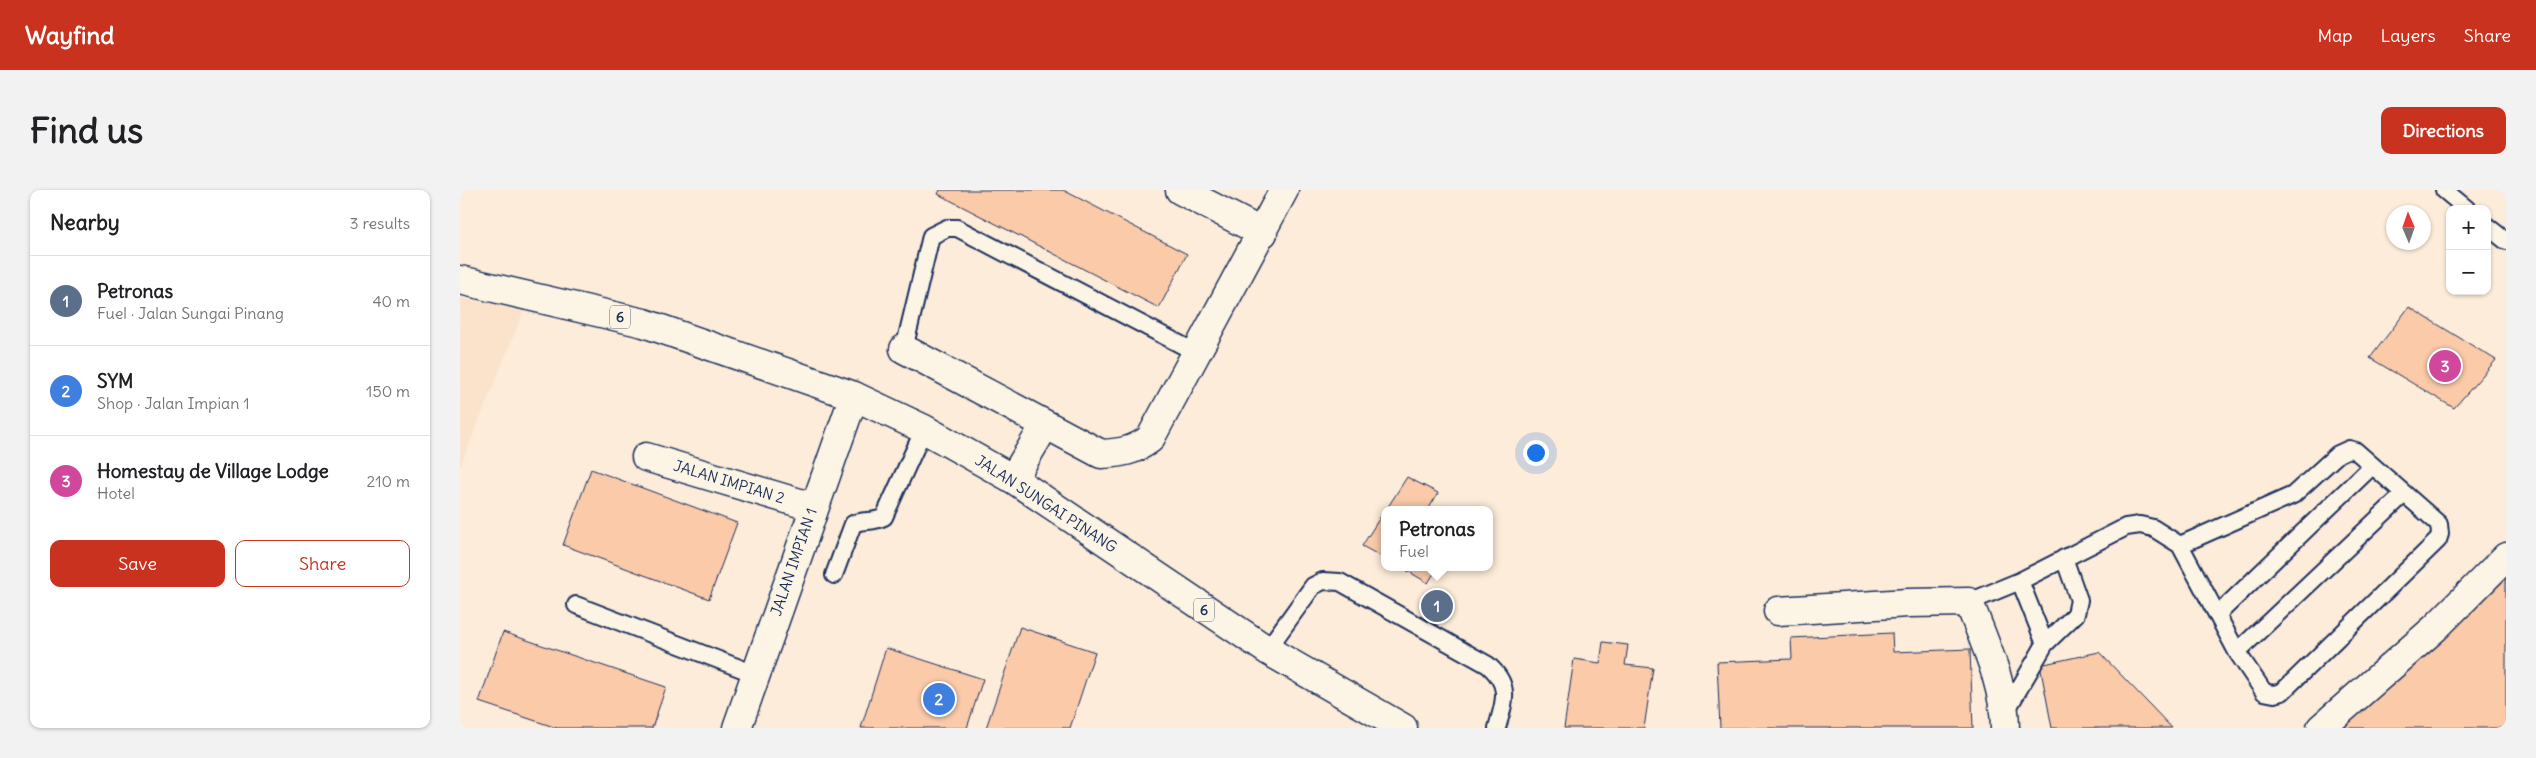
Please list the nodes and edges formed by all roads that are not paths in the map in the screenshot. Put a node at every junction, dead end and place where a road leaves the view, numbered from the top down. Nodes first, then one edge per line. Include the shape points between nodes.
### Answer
1 (1180, 190) edge
2 (1284, 190) edge
3 (2444, 190) edge
4 (2462, 205) edge
5 (2491, 229) edge
6 (1263, 233) junction
7 (2506, 241) edge
8 (460, 280) edge
9 (904, 349) joint
10 (1197, 353) junction
11 (854, 396) junction
12 (1045, 425) junction
13 (924, 429) junction
14 (646, 457) dead end
15 (2371, 467) junction
16 (1013, 479) junction
17 (2404, 494) junction
18 (813, 507) junction
19 (2180, 545) junction
20 (2506, 557) edge
21 (2064, 558) junction
22 (834, 575) dead end
23 (2020, 581) junction
24 (1969, 602) junction
25 (576, 605) dead end
26 (1778, 611) dead end
27 (2217, 615) junction
28 (2046, 644) junction
29 (1267, 650) junction
30 (2237, 652) junction
31 (755, 674) junction
32 (2005, 720) edge
33 (737, 728) edge
34 (1403, 728) edge
35 (1497, 728) edge
36 (2321, 728) edge

1 - 6 street
2 - 6 street
3 - 4 lane
5 - 7 lane
6 - 10 street
8 - 11 street, JALAN SUNGAI PINANG / 6 via 644,323
9 - 10 lane via 931,236 947,228 957,228
9 - 12 street
10 - 12 street via 1150,438 1138,448 1125,453 1101,454
11 - 13 street, JALAN SUNGAI PINANG / 6
11 - 18 street, JALAN IMPIAN 1
12 - 16 street
13 - 16 street, JALAN SUNGAI PINANG / 6
13 - 22 lane via 884,517 878,521 853,524
14 - 18 street, JALAN IMPIAN 2
15 - 17 lane
15 - 19 lane via 2356,451 2344,450 2293,495
15 - 27 lane
16 - 29 street, JALAN SUNGAI PINANG / 6
17 - 30 lane
17 - 30 lane via 2439,524 2438,540 2282,692 2264,692
18 - 31 street, JALAN IMPIAN 1
19 - 21 lane via 2153,528 2140,525 2126,527
19 - 27 lane
20 - 36 street via 2435,628
21 - 23 lane
21 - 28 lane via 2079,600 2078,608
23 - 24 lane
23 - 28 lane
24 - 26 street
24 - 32 street via 1997,681
25 - 31 lane
27 - 30 lane
28 - 32 lane
29 - 34 street, JALAN SUNGAI PINANG / 6
29 - 35 lane via 1313,586 1323,581 1340,582 1497,673 1506,696
31 - 33 street, JALAN IMPIAN 1

